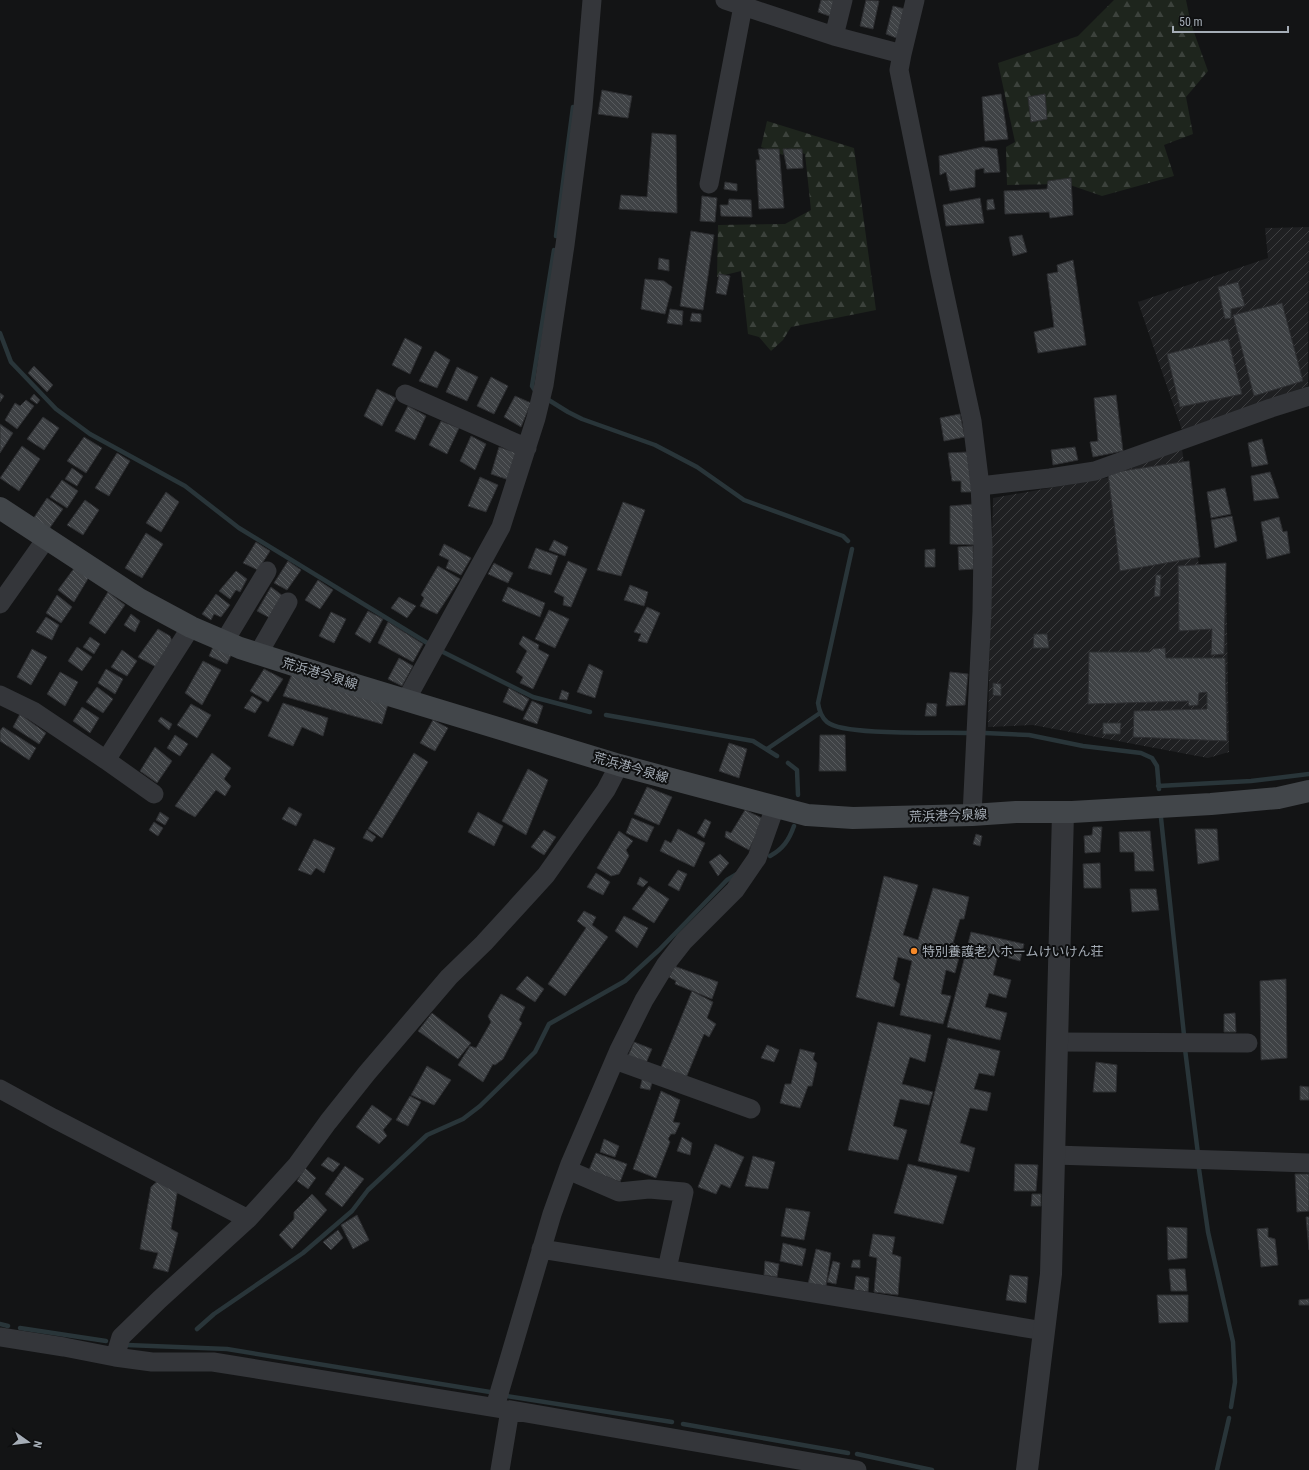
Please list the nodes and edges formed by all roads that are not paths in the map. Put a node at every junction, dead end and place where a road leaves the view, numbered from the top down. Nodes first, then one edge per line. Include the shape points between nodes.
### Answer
1 (592, 0) edge
2 (843, 0) edge
3 (915, 0) edge
4 (733, 2) edge
5 (834, 36) junction
6 (902, 54) junction
7 (709, 184) dead end
8 (405, 394) dead end
9 (1309, 396) edge
10 (527, 448) junction
11 (980, 486) junction
12 (0, 508) edge
13 (46, 539) junction
14 (267, 571) dead end
15 (288, 602) dead end
16 (0, 604) edge
17 (191, 627) junction
18 (224, 642) junction
19 (258, 654) junction
20 (0, 695) edge
21 (406, 700) junction
22 (106, 760) junction
23 (619, 765) junction
24 (1309, 791) edge
25 (154, 794) dead end
26 (775, 807) junction
27 (1063, 813) junction
28 (972, 815) junction
29 (1058, 1042) junction
30 (1248, 1044) dead end
31 (615, 1060) junction
32 (0, 1089) edge
33 (751, 1109) dead end
34 (1054, 1155) junction
35 (1309, 1163) edge
36 (568, 1170) junction
37 (248, 1219) junction
38 (541, 1249) junction
39 (666, 1269) junction
40 (1044, 1331) junction
41 (0, 1337) edge
42 (115, 1357) junction
43 (503, 1409) junction
44 (836, 1468) edge
45 (500, 1470) edge
46 (856, 1470) edge
47 (1027, 1470) edge

1 - 10 street via 583,107 550,348 542,392
2 - 5 street
3 - 6 street
4 - 5 street
4 - 7 street
5 - 6 street
6 - 11 street via 899,70 972,421
8 - 10 street
9 - 11 street via 1095,471
10 - 21 street via 501,527
11 - 28 street via 983,538 982,612
12 - 13 main road, 荒浜港今泉線
13 - 16 street
13 - 17 main road, 荒浜港今泉線 via 140,599
14 - 18 street
15 - 19 street
17 - 18 main road, 荒浜港今泉線
17 - 22 street
18 - 19 main road, 荒浜港今泉線
19 - 21 main road, 荒浜港今泉線
20 - 22 street via 33,711
21 - 23 main road, 荒浜港今泉線
22 - 25 street
23 - 26 main road, 荒浜港今泉線
23 - 37 street via 606,790 546,875 449,977 367,1073 296,1166
24 - 27 main road, 荒浜港今泉線 via 1278,798 1211,804
26 - 28 main road, 荒浜港今泉線 via 832,818
26 - 31 street via 757,858 735,890 684,941 666,964 644,1000
27 - 28 main road, 荒浜港今泉線 via 1016,812
27 - 29 street
29 - 30 street
29 - 34 street
31 - 33 street
31 - 36 street
32 - 37 street
34 - 35 street
34 - 40 street via 1050,1274
36 - 38 street
36 - 39 street via 619,1192 649,1189 684,1192
37 - 42 street via 121,1337
38 - 39 street
38 - 43 street
39 - 40 street
40 - 47 street
41 - 42 street
42 - 43 street via 152,1362 213,1362
43 - 44 street
43 - 45 street
44 - 46 street

